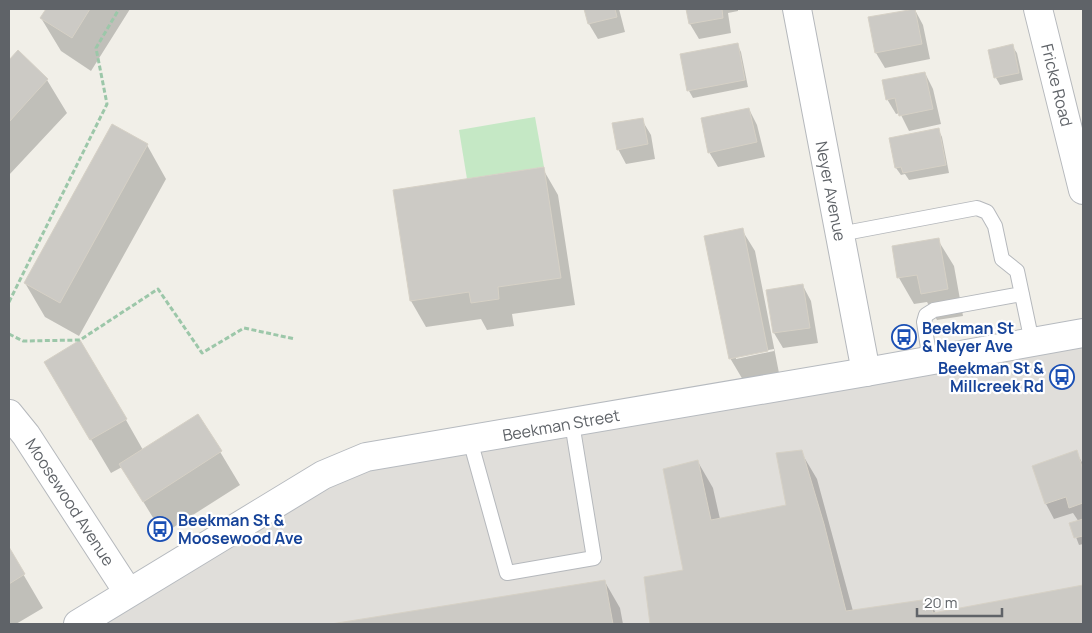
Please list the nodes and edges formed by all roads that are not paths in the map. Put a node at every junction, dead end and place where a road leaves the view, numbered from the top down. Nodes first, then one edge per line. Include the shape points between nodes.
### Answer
1 (797, 9) edge
2 (1038, 9) edge
3 (1080, 161) edge
4 (1083, 190) edge
5 (840, 234) junction
6 (1022, 294) junction
7 (1083, 333) edge
8 (1032, 342) junction
9 (930, 361) junction
10 (866, 372) junction
11 (9, 414) edge
12 (572, 423) junction
13 (470, 440) junction
14 (128, 592) junction
15 (78, 624) edge

1 - 5 main road, Neyer Avenue
2 - 3 main road, Fricke Road
3 - 4 main road, Fricke Road
5 - 6 lane via 977,208 987,212 996,226 1002,259 1017,271
5 - 10 main road, Neyer Avenue
6 - 8 lane
6 - 9 lane via 934,310 926,315 924,322
7 - 8 main road, Beekman Street
8 - 9 main road, Beekman Street
9 - 10 main road, Beekman Street
10 - 12 main road, Beekman Street
11 - 14 main road, Moosewood Avenue
12 - 13 main road, Beekman Street
12 - 13 lane via 594,558 507,572
13 - 14 main road, Beekman Street via 366,457 323,475
14 - 15 main road, Beekman Street

